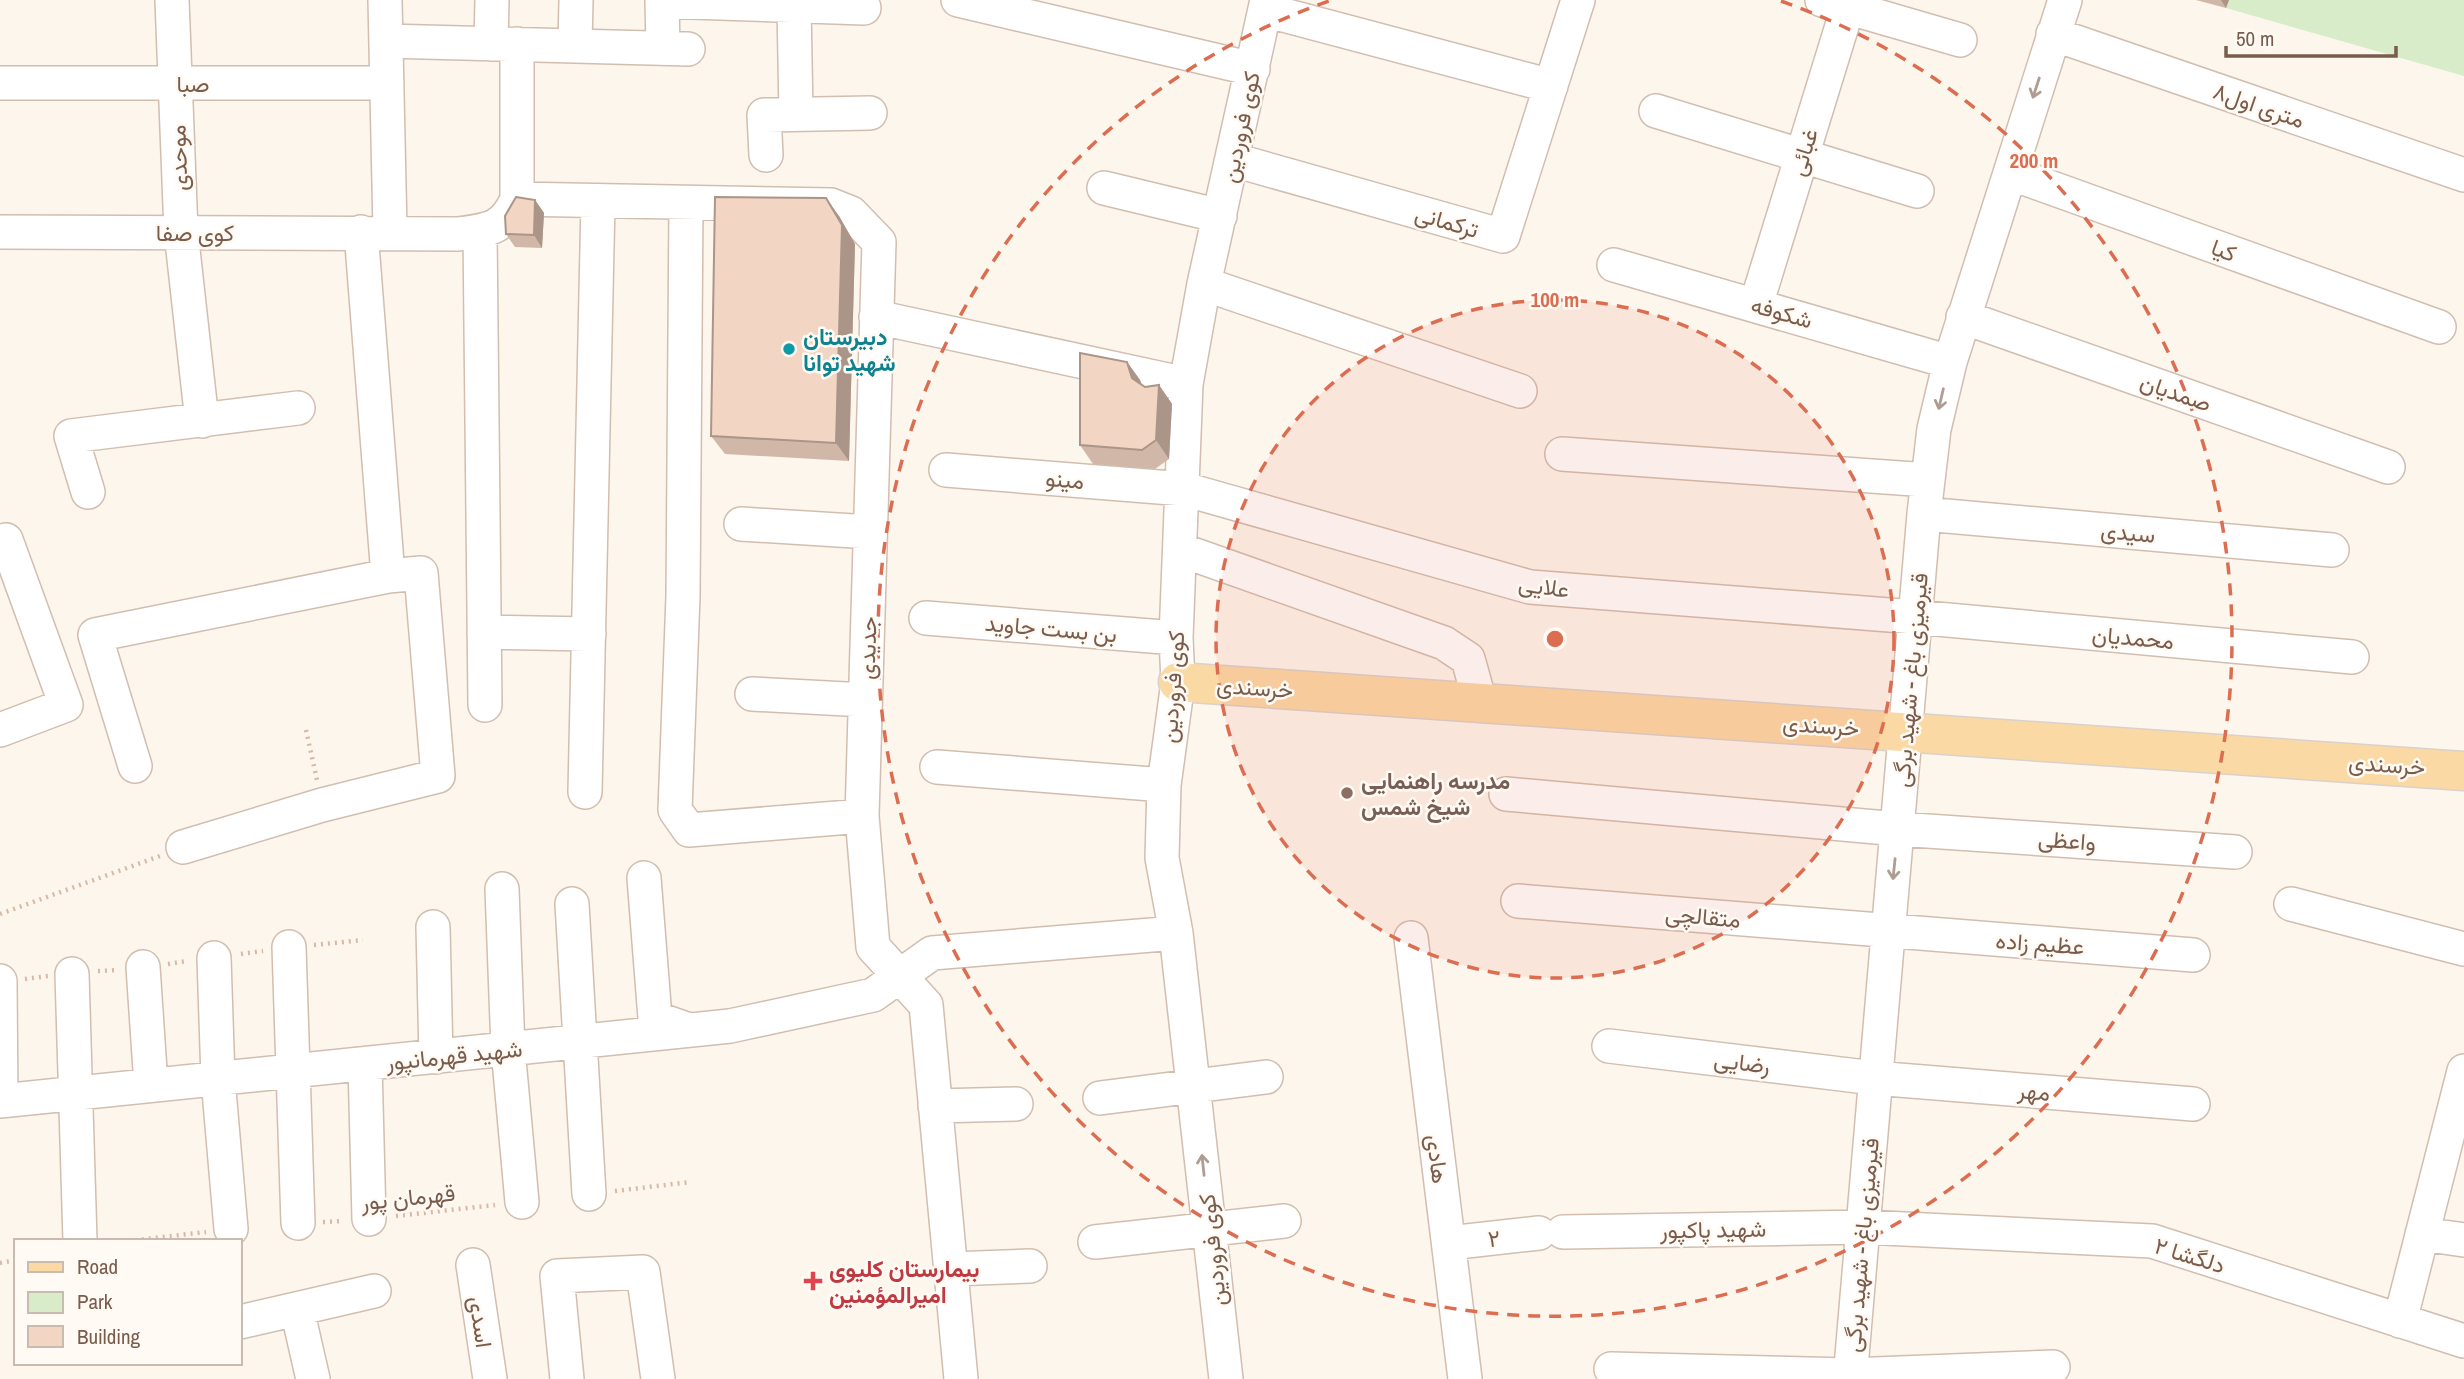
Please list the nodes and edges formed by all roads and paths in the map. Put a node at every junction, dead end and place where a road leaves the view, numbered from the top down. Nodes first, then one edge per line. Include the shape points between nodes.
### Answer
1 (172, 0) edge
2 (385, 0) edge
3 (492, 0) edge
4 (576, 0) edge
5 (958, 0) edge
6 (1578, 0) edge
7 (2065, 0) edge
8 (1840, 3) edge
9 (1266, 5) edge
10 (794, 6) junction
11 (864, 8) dead end
12 (2053, 34) junction
13 (1960, 40) dead end
14 (386, 41) junction
15 (504, 44) junction
16 (575, 46) junction
17 (1253, 69) junction
18 (0, 83) edge
19 (175, 83) junction
20 (387, 83) junction
21 (1551, 86) junction
22 (1656, 111) dead end
23 (870, 113) dead end
24 (796, 114) junction
25 (766, 155) dead end
26 (1802, 155) junction
27 (1234, 160) junction
28 (2010, 173) junction
29 (2464, 175) edge
30 (1104, 188) dead end
31 (1917, 191) dead end
32 (531, 200) junction
33 (598, 202) junction
34 (686, 204) junction
35 (1220, 216) junction
36 (375, 231) junction
37 (0, 232) edge
38 (181, 232) junction
39 (469, 232) junction
40 (1614, 265) dead end
41 (1203, 284) junction
42 (1756, 304) junction
43 (876, 317) junction
44 (1963, 317) junction
45 (2439, 327) dead end
46 (1950, 362) junction
47 (1186, 384) junction
48 (1520, 391) dead end
49 (298, 408) dead end
50 (202, 421) junction
51 (1562, 454) dead end
52 (2388, 467) dead end
53 (946, 470) dead end
54 (1928, 480) junction
55 (1184, 489) junction
56 (88, 492) dead end
57 (1924, 514) junction
58 (741, 524) dead end
59 (870, 532) junction
60 (0, 542) edge
61 (1181, 550) junction
62 (2332, 550) dead end
63 (388, 576) junction
64 (1915, 617) junction
65 (926, 618) dead end
66 (484, 632) junction
67 (589, 634) junction
68 (1176, 638) junction
69 (2352, 657) dead end
70 (1178, 681) junction
71 (752, 694) dead end
72 (865, 700) junction
73 (1480, 702) junction
74 (485, 705) dead end
75 (0, 730) edge
76 (306, 730) dead end
77 (1905, 730) junction
78 (135, 766) dead end
79 (937, 767) dead end
80 (2464, 771) edge
81 (1164, 785) junction
82 (585, 792) dead end
83 (1506, 794) dead end
84 (322, 805) junction
85 (862, 816) junction
86 (1898, 829) junction
87 (183, 847) joint
88 (2235, 852) dead end
89 (644, 878) dead end
90 (502, 888) dead end
91 (1518, 901) dead end
92 (572, 904) dead end
93 (2291, 904) dead end
94 (0, 914) edge
95 (433, 927) dead end
96 (1888, 932) junction
97 (1176, 933) junction
98 (1411, 938) dead end
99 (363, 940) dead end
100 (289, 947) junction
101 (2464, 949) edge
102 (2193, 955) dead end
103 (214, 958) junction
104 (143, 967) junction
105 (72, 974) junction
106 (900, 975) junction
107 (0, 981) edge
108 (690, 1031) junction
109 (580, 1042) junction
110 (1609, 1046) dead end
111 (508, 1049) junction
112 (436, 1057) junction
113 (365, 1063) junction
114 (292, 1071) junction
115 (2464, 1071) edge
116 (1266, 1077) dead end
117 (1874, 1078) junction
118 (218, 1079) junction
119 (151, 1085) junction
120 (1194, 1086) junction
121 (77, 1093) junction
122 (1100, 1098) dead end
123 (0, 1101) edge
124 (1016, 1104) dead end
125 (2193, 1104) dead end
126 (935, 1106) junction
127 (690, 1182) dead end
128 (589, 1194) joint
129 (522, 1202) joint
130 (369, 1219) junction
131 (1284, 1220) dead end
132 (298, 1223) joint
133 (1863, 1227) junction
134 (231, 1229) joint
135 (1210, 1229) junction
136 (1551, 1232) joint
137 (2422, 1234) junction
138 (80, 1239) edge
139 (145, 1239) edge
140 (2464, 1240) edge
141 (1095, 1241) dead end
142 (1449, 1243) junction
143 (473, 1265) dead end
144 (1030, 1266) dead end
145 (951, 1269) junction
146 (374, 1291) dead end
147 (297, 1309) junction
148 (2400, 1321) junction
149 (242, 1322) edge
150 (2464, 1341) edge
151 (2053, 1367) dead end
152 (1611, 1369) dead end
153 (1850, 1377) edge
154 (313, 1379) edge
155 (490, 1379) edge
156 (567, 1379) edge
157 (658, 1379) edge
158 (961, 1379) edge
159 (1226, 1379) edge
160 (1465, 1379) edge

1 - 19 street, موحدی
2 - 14 street
3 - 15 street
4 - 16 street
5 - 17 street
6 - 21 street, ترکمانی
7 - 12 street, قیرمیزی باغ - شهید برگی
8 - 13 street
8 - 26 street, غبائی
9 - 17 street, کوی فروردین
9 - 21 street
10 - 11 street
10 - 16 street via 662,1 675,49
10 - 24 street
12 -> 28 street, قیرمیزی باغ - شهید برگی
12 - 29 street, ۸متری اول
14 - 15 street
14 - 20 street
15 - 16 street
15 - 32 street
17 - 27 street, کوی فروردین
18 - 19 street, صبا
19 - 20 street, صبا
19 - 38 street, موحدی
20 - 36 street
21 - 27 street, ترکمانی via 1503,236
22 - 26 street
23 - 24 street
24 - 25 street via 764,115
26 - 31 street
26 - 42 street, غبائی
27 - 35 street, کوی فروردین
28 - 44 street, قیرمیزی باغ - شهید برگی
28 - 45 street, کیا
30 - 35 street
32 - 33 street, جدیدی
32 - 39 street via 508,219
33 - 34 street, جدیدی
33 - 67 street
34 - 43 street, جدیدی via 831,205 851,213 879,242
34 - 85 street via 683,596 675,810 690,830
35 - 41 street, کوی فروردین
36 - 38 street, کوی صفا
36 - 39 street, کوی صفا
36 - 63 street
37 - 38 street, کوی صفا
38 - 50 street, موحدی
39 - 66 street
40 - 42 street, شکوفه
41 - 47 street, کوی فروردین
41 - 48 street
42 - 46 street, شکوفه
43 - 47 street
43 - 59 street, جدیدی
44 - 46 street, قیرمیزی باغ - شهید برگی
44 - 52 street, صمدیان
46 -> 54 street, قیرمیزی باغ - شهید برگی
47 - 55 street, کوی فروردین
49 - 50 street
50 - 56 street via 71,436
51 - 54 street
53 - 55 street, مینو
54 - 57 street, قیرمیزی باغ - شهید برگی
55 - 61 street, کوی فروردین
55 - 64 street, علایی via 1530,587
57 - 62 street, سیدی
57 - 64 street, قیرمیزی باغ - شهید برگی
58 - 59 street
59 - 72 street, جدیدی
60 - 75 street via 6,540 66,705
61 - 68 street, کوی فروردین
61 - 73 street via 1444,643 1468,659
63 - 78 street via 95,635
63 - 84 street via 421,573 438,776
64 - 69 street, محمدیان
64 - 77 street, قیرمیزی باغ - شهید برگی
65 - 68 street, بن بست جاوید
66 - 67 street
66 - 74 street
67 - 82 street
68 - 70 street, کوی فروردین
70 - 73 main road, خرسندی
70 - 81 street, کوی فروردین
71 - 72 street
72 - 85 street, جدیدی
73 - 77 main road, خرسندی
76 - 84 path
77 - 80 main road, خرسندی
77 - 86 street, قیرمیزی باغ - شهید برگی
79 - 81 street
81 - 97 street, کوی فروردین via 1162,858
83 - 86 street, واعظی
84 - 87 street
85 - 106 street, جدیدی via 873,947
86 - 88 street, واعظی
86 -> 96 street, قیرمیزی باغ - شهید برگی
87 - 94 path
89 - 108 street via 655,1018
90 - 111 street
91 - 96 street, متقالچی
92 - 109 street
93 - 101 street
95 - 112 street
96 - 102 street, عظیم زاده
96 - 117 street, قیرمیزی باغ - شهید برگی
97 - 106 street, شهید قهرمانپور via 932,953
97 - 120 street, کوی فروردین
98 - 142 street, هادی
99 - 100 path
100 - 103 path
100 - 114 street
103 - 104 path
103 - 118 street
104 - 105 path
104 - 119 street
105 - 107 path
105 - 121 street
106 - 108 street, شهید قهرمانپور via 873,995
106 - 126 street, جدیدی via 926,1005
107 - 123 street
108 - 109 street, شهید قهرمانپور
109 - 111 street, شهید قهرمانپور
109 - 128 street
110 - 117 street, رضایی
111 - 112 street, شهید قهرمانپور
111 - 129 street
112 - 113 street, شهید قهرمانپور
113 - 114 street, شهید قهرمانپور
113 - 130 street
114 - 118 street, شهید قهرمانپور
114 - 132 street
115 - 137 street
116 - 120 street
117 - 125 street, مهر
117 - 133 street, قیرمیزی باغ - شهید برگی
118 - 119 street, شهید قهرمانپور
118 - 134 street
119 - 121 street, شهید قهرمانپور
120 - 122 street
135 -> 120 street, کوی فروردین
121 - 123 street, شهید قهرمانپور
121 - 138 street
124 - 126 street
126 - 145 street, جدیدی
127 - 128 path
129 - 130 path, قهرمان پور
130 - 132 path, قهرمان پور
131 - 135 street
133 - 136 street, شهید پاکپور
133 - 148 street, دلگشا ۲ via 2152,1241
133 - 153 street, قیرمیزی باغ - شهید برگی
134 - 139 path
135 - 141 street
135 - 159 street, کوی فروردین
136 - 142 street, ۲
137 - 140 street
137 - 148 street
142 - 160 street, هادی
143 - 155 street, اسدی
144 - 145 street
145 - 158 street, جدیدی
146 - 147 street
147 - 149 street
147 - 154 street
148 - 150 street, دلگشا ۲
151 - 153 street
152 - 153 street
156 - 157 street via 557,1276 643,1272

